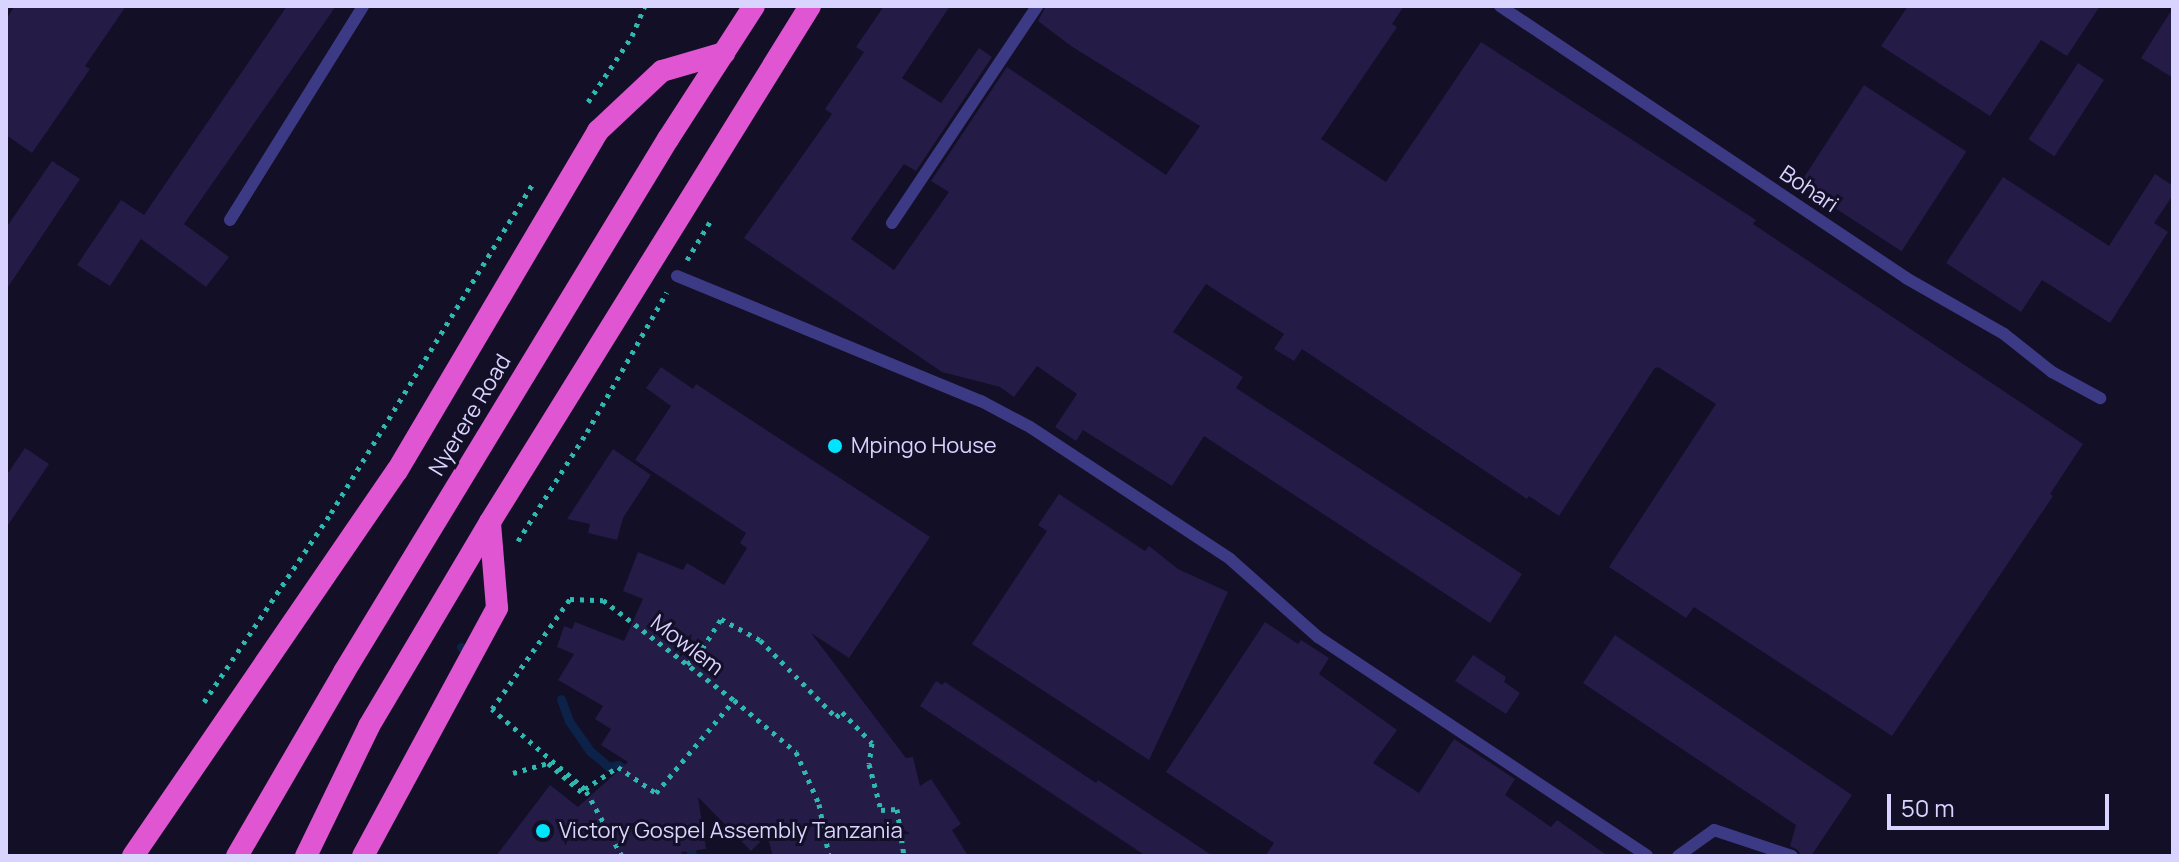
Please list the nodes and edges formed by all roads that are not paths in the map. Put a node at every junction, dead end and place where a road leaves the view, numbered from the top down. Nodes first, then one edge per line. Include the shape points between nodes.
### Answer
1 (363, 6) edge
2 (754, 6) edge
3 (810, 6) edge
4 (1037, 6) edge
5 (1500, 6) edge
6 (724, 53) junction
7 (230, 220) dead end
8 (892, 223) dead end
9 (677, 276) road end
10 (2100, 398) dead end
11 (490, 522) junction
12 (133, 856) edge
13 (237, 856) edge
14 (306, 856) edge
15 (363, 856) edge
16 (1647, 856) edge
17 (1678, 856) edge
18 (1792, 856) edge

1 - 7 lane
2 - 6 highway, Nyerere Road
3 - 11 highway
4 - 8 lane
5 - 10 lane, Bohari via 1906,278
6 - 12 highway via 662,71 598,131 397,471
6 - 13 highway, Nyerere Road
9 - 16 lane via 981,401 1030,427 1230,559 1318,637
11 - 14 highway via 369,726
11 - 15 highway via 497,608
17 - 18 lane via 1714,830

